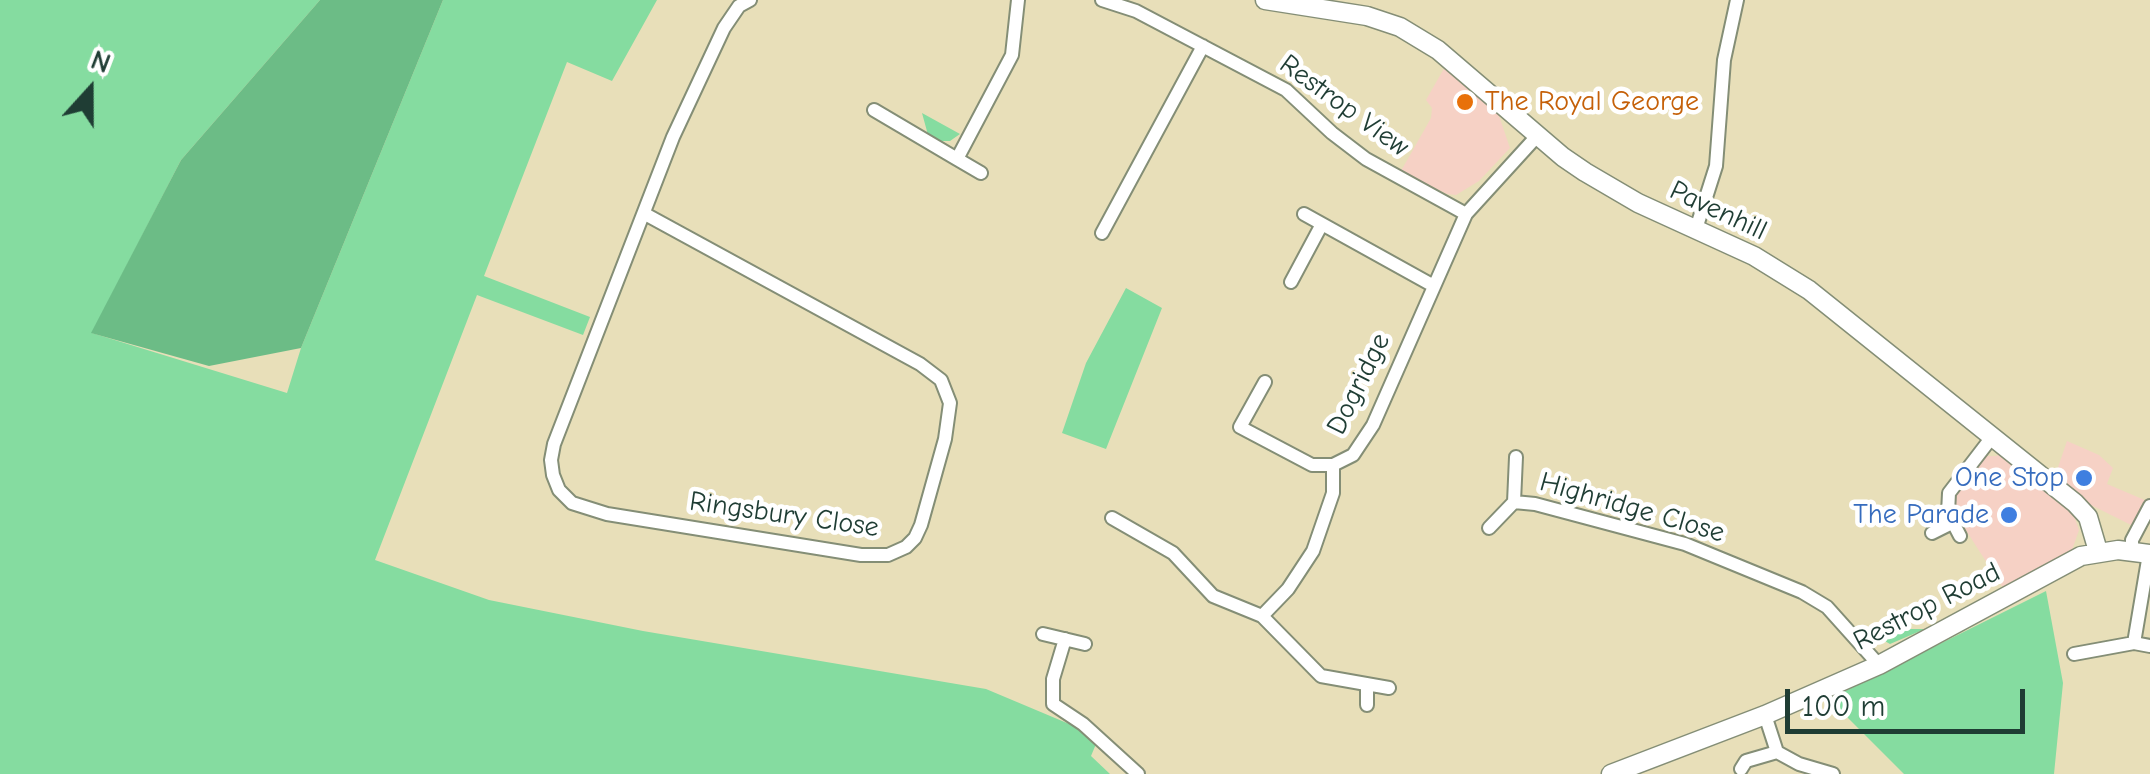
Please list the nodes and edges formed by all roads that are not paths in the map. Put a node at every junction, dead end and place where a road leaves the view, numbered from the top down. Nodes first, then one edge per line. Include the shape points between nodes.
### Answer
1 (750, 0) edge
2 (1018, 0) edge
3 (1102, 0) edge
4 (1265, 0) edge
5 (1737, 0) edge
6 (1203, 46) junction
7 (874, 110) dead end
8 (1538, 135) junction
9 (957, 159) junction
10 (981, 172) dead end
11 (644, 214) junction
12 (1304, 214) dead end
13 (1466, 214) junction
14 (1322, 224) junction
15 (1696, 229) junction
16 (1102, 234) dead end
17 (1290, 282) dead end
18 (1432, 285) junction
19 (1264, 382) dead end
20 (1992, 437) junction
21 (1516, 457) dead end
22 (1333, 465) junction
23 (1514, 502) junction
24 (2150, 506) edge
25 (1112, 518) dead end
26 (1952, 523) junction
27 (1489, 528) dead end
28 (1932, 533) dead end
29 (1960, 536) dead end
30 (2098, 551) junction
31 (2144, 553) edge
32 (1262, 616) junction
33 (1043, 634) dead end
34 (1065, 639) junction
35 (2134, 643) junction
36 (1086, 644) dead end
37 (2150, 646) edge
38 (2074, 654) dead end
39 (1879, 665) junction
40 (1367, 684) junction
41 (1389, 688) dead end
42 (1367, 704) dead end
43 (1765, 715) junction
44 (1777, 752) junction
45 (1741, 769) dead end
46 (1138, 774) edge
47 (1611, 774) edge
48 (1833, 774) edge

1 - 11 street, Ringsbury Close via 735,11 716,44
2 - 9 street via 1012,55
3 - 6 street, Restrop View
4 - 8 street, Pavenhill via 1400,27 1438,50
5 - 15 street via 1724,60 1716,166
6 - 13 street, Restrop View via 1286,90 1366,159
6 - 16 street
7 - 9 street
8 - 13 street
8 - 15 street, Pavenhill via 1611,188
9 - 10 street
11 - 11 street, Ringsbury Close via 552,452 559,490 579,507 606,514 861,555 906,547 922,525 945,439 950,403 940,380
12 - 14 street
13 - 18 street, Dogridge
14 - 17 street
14 - 18 street
15 - 20 street, Pavenhill via 1809,290
18 - 22 street, Dogridge via 1366,437
19 - 22 street, Dogridge via 1240,427 1312,465
20 - 26 street via 1948,493
20 - 30 street, Pavenhill via 2084,512
21 - 23 street, Highridge Close
22 - 32 street via 1333,493 1313,552
23 - 27 street, Highridge Close
23 - 39 street, Highridge Close via 1685,544 1802,592 1827,606
24 - 31 street via 2132,540
25 - 32 street via 1123,532 1174,553 1213,596
26 - 28 street
26 - 29 street
30 - 31 street
30 - 39 street, Restrop Road
31 - 35 street
32 - 40 street via 1321,676
33 - 34 street
34 - 36 street
34 - 46 street via 1053,704
35 - 37 street
35 - 38 street
39 - 43 street, Restrop Road
40 - 41 street
40 - 42 street
43 - 44 street
43 - 47 street, Restrop Road
44 - 45 street via 1746,760
44 - 48 street

